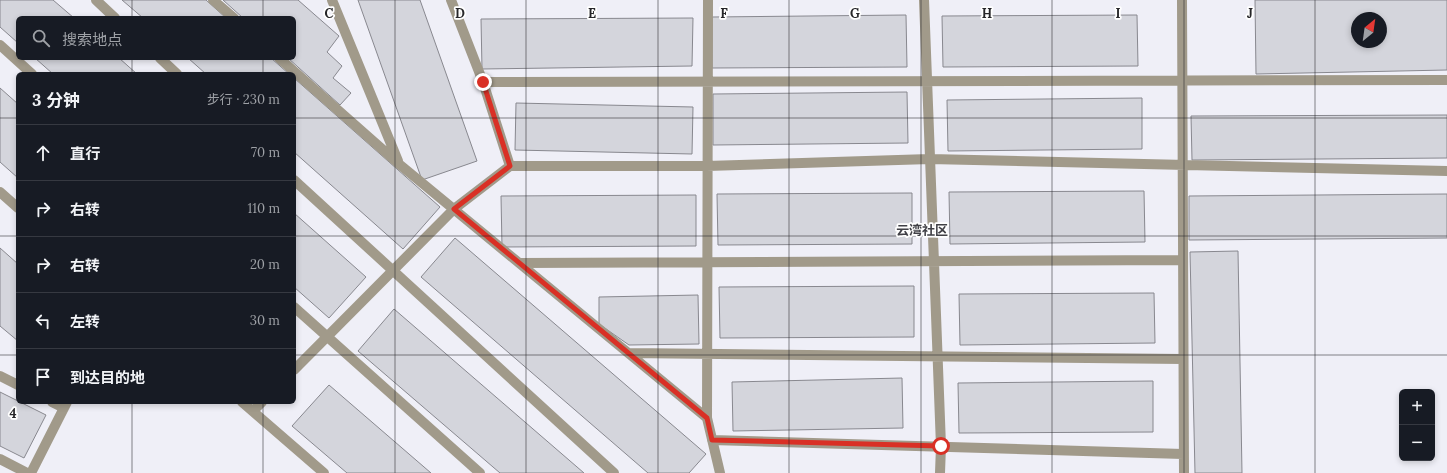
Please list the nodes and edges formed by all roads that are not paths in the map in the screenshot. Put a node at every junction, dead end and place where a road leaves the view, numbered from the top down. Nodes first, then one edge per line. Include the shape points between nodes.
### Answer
1 (96, 0) edge
2 (213, 0) edge
3 (332, 0) edge
4 (451, 0) edge
5 (708, 0) edge
6 (924, 0) edge
7 (1182, 0) edge
8 (113, 16) edge
9 (232, 16) edge
10 (0, 45) edge
11 (16, 60) edge
12 (17, 60) edge
13 (162, 60) edge
14 (281, 60) edge
15 (30, 72) edge
16 (175, 72) edge
17 (295, 72) edge
18 (296, 73) edge
19 (1447, 80) edge
20 (708, 81) junction
21 (928, 81) junction
22 (1182, 81) junction
23 (483, 82) junction
24 (930, 159) junction
25 (399, 164) junction
26 (510, 166) junction
27 (708, 166) junction
28 (1182, 166) junction
29 (1447, 171) edge
30 (296, 182) edge
31 (0, 192) edge
32 (16, 206) edge
33 (454, 209) junction
34 (1182, 260) junction
35 (934, 261) junction
36 (707, 262) junction
37 (520, 263) junction
38 (394, 270) junction
39 (296, 309) edge
40 (327, 337) junction
41 (629, 353) junction
42 (707, 354) junction
43 (938, 356) junction
44 (1183, 359) junction
45 (296, 368) edge
46 (0, 376) edge
47 (16, 384) edge
48 (244, 404) edge
49 (260, 404) edge
50 (66, 405) edge
51 (253, 411) junction
52 (707, 418) junction
53 (712, 440) junction
54 (941, 446) junction
55 (1183, 454) junction
56 (0, 459) edge
57 (27, 473) edge
58 (31, 473) edge
59 (324, 473) edge
60 (480, 473) edge
61 (614, 473) edge
62 (720, 473) edge
63 (940, 473) edge
64 (1184, 473) edge

1 - 8 street
2 - 9 street
3 - 25 street
4 - 23 street
5 - 20 street
6 - 21 street
7 - 22 street
10 - 11 street
12 - 15 street
13 - 16 street
14 - 17 street
18 - 25 street
19 - 22 street
20 - 21 street
20 - 23 street
20 - 27 street
21 - 22 street
21 - 24 street
22 - 28 street
23 - 26 street
24 - 27 street
24 - 28 street
24 - 35 street
25 - 33 street
26 - 27 street
26 - 33 street
27 - 36 street
28 - 29 street
28 - 34 street
30 - 38 street
31 - 32 street
33 - 37 street
33 - 38 street
34 - 35 street
34 - 44 street
35 - 36 street
35 - 43 street
36 - 37 street
36 - 42 street
37 - 41 street
38 - 40 street
38 - 61 street
39 - 40 street
40 - 45 street
40 - 60 street
41 - 42 street
41 - 52 street
42 - 43 street
42 - 52 street
43 - 44 street
43 - 54 street
44 - 55 street
46 - 47 street
48 - 51 street
49 - 51 street
50 - 58 street
51 - 59 street
52 - 53 street
53 - 54 street
53 - 62 street
54 - 55 street
54 - 63 street
55 - 64 street
56 - 57 street

